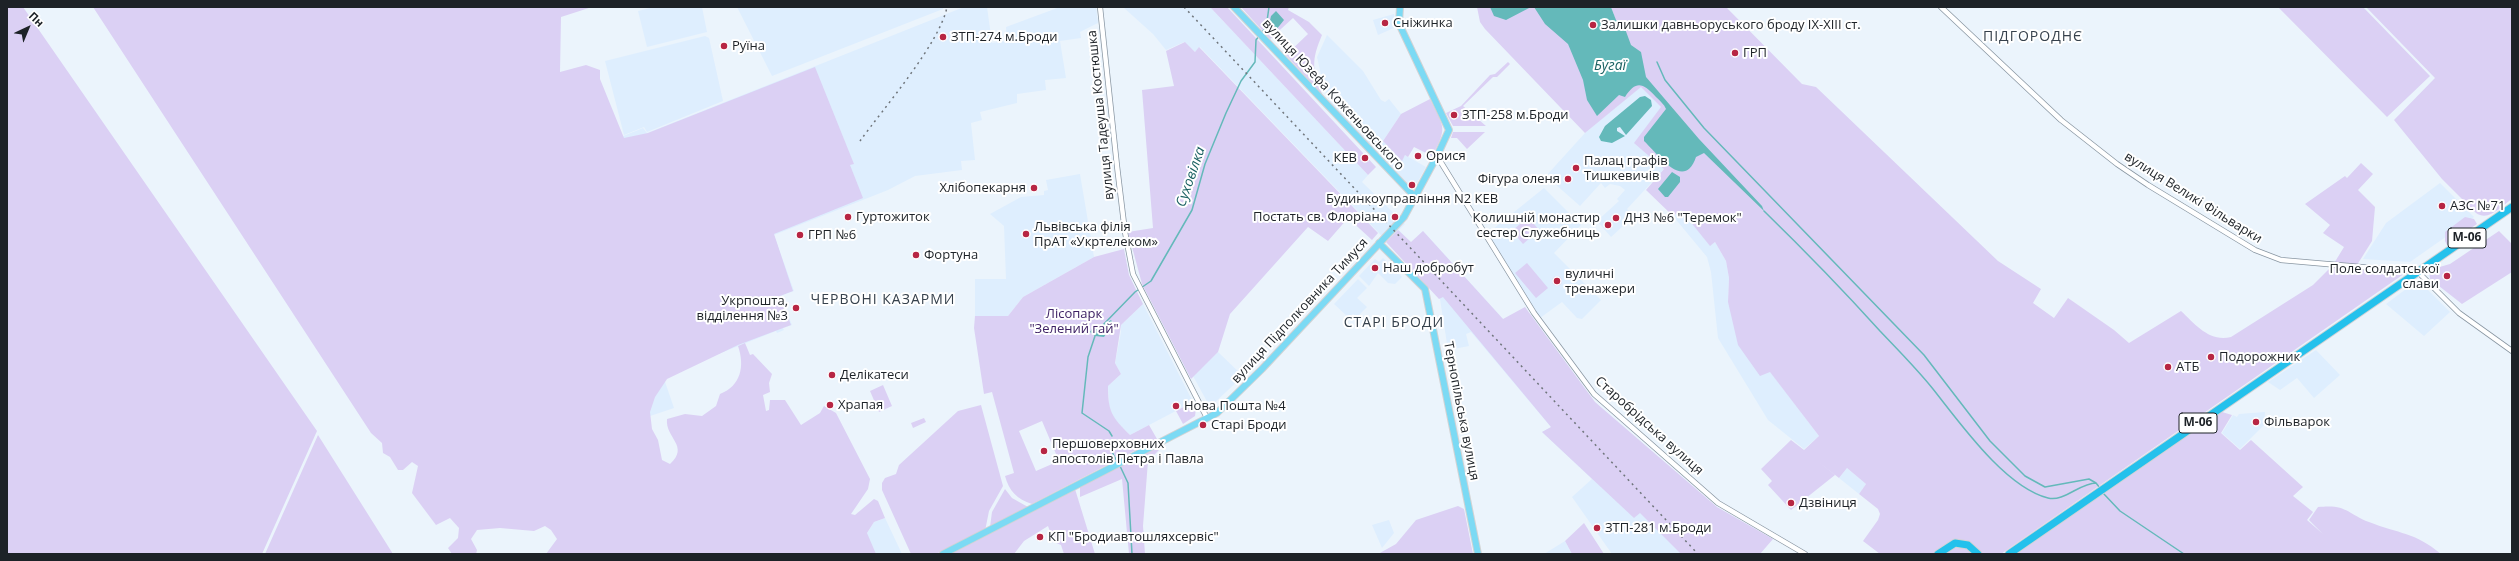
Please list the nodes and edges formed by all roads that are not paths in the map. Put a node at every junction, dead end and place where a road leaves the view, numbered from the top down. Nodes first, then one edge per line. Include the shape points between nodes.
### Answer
1 (1100, 7) edge
2 (1234, 7) edge
3 (1400, 7) edge
4 (1941, 7) edge
5 (1437, 156) junction
6 (1416, 198) junction
7 (2512, 207) edge
8 (1379, 242) junction
9 (2418, 272) junction
10 (2512, 351) edge
11 (1207, 418) junction
12 (943, 554) edge
13 (1478, 554) edge
14 (1805, 554) edge
15 (1938, 554) edge
16 (1978, 554) edge
17 (2009, 554) edge

1 - 11 street, вулиця Тадеуша Костюшка via 1125,232 1133,274
2 - 6 main road, вулиця Юзефа Коженьовського
3 - 5 main road, вулиця Підполковника Тимуся via 1399,24 1449,130
4 - 9 street, вулиця Великі Фільварки via 2061,120 2117,164 2255,250 2281,260
5 - 6 main road, вулиця Підполковника Тимуся
5 - 14 street, Старобрідська вулиця via 1534,313 1594,394 1718,503
6 - 8 main road, вулиця Підполковника Тимуся via 1404,217
7 - 9 highway, М-06
8 - 11 main road, вулиця Підполковника Тимуся via 1262,369 1217,413
8 - 13 main road, Тернопільська вулиця via 1425,289
9 - 10 street via 2459,313
9 - 17 highway, М-06
11 - 12 main road, вулиця Підполковника Тимуся
15 - 16 highway via 1955,543 1968,545

